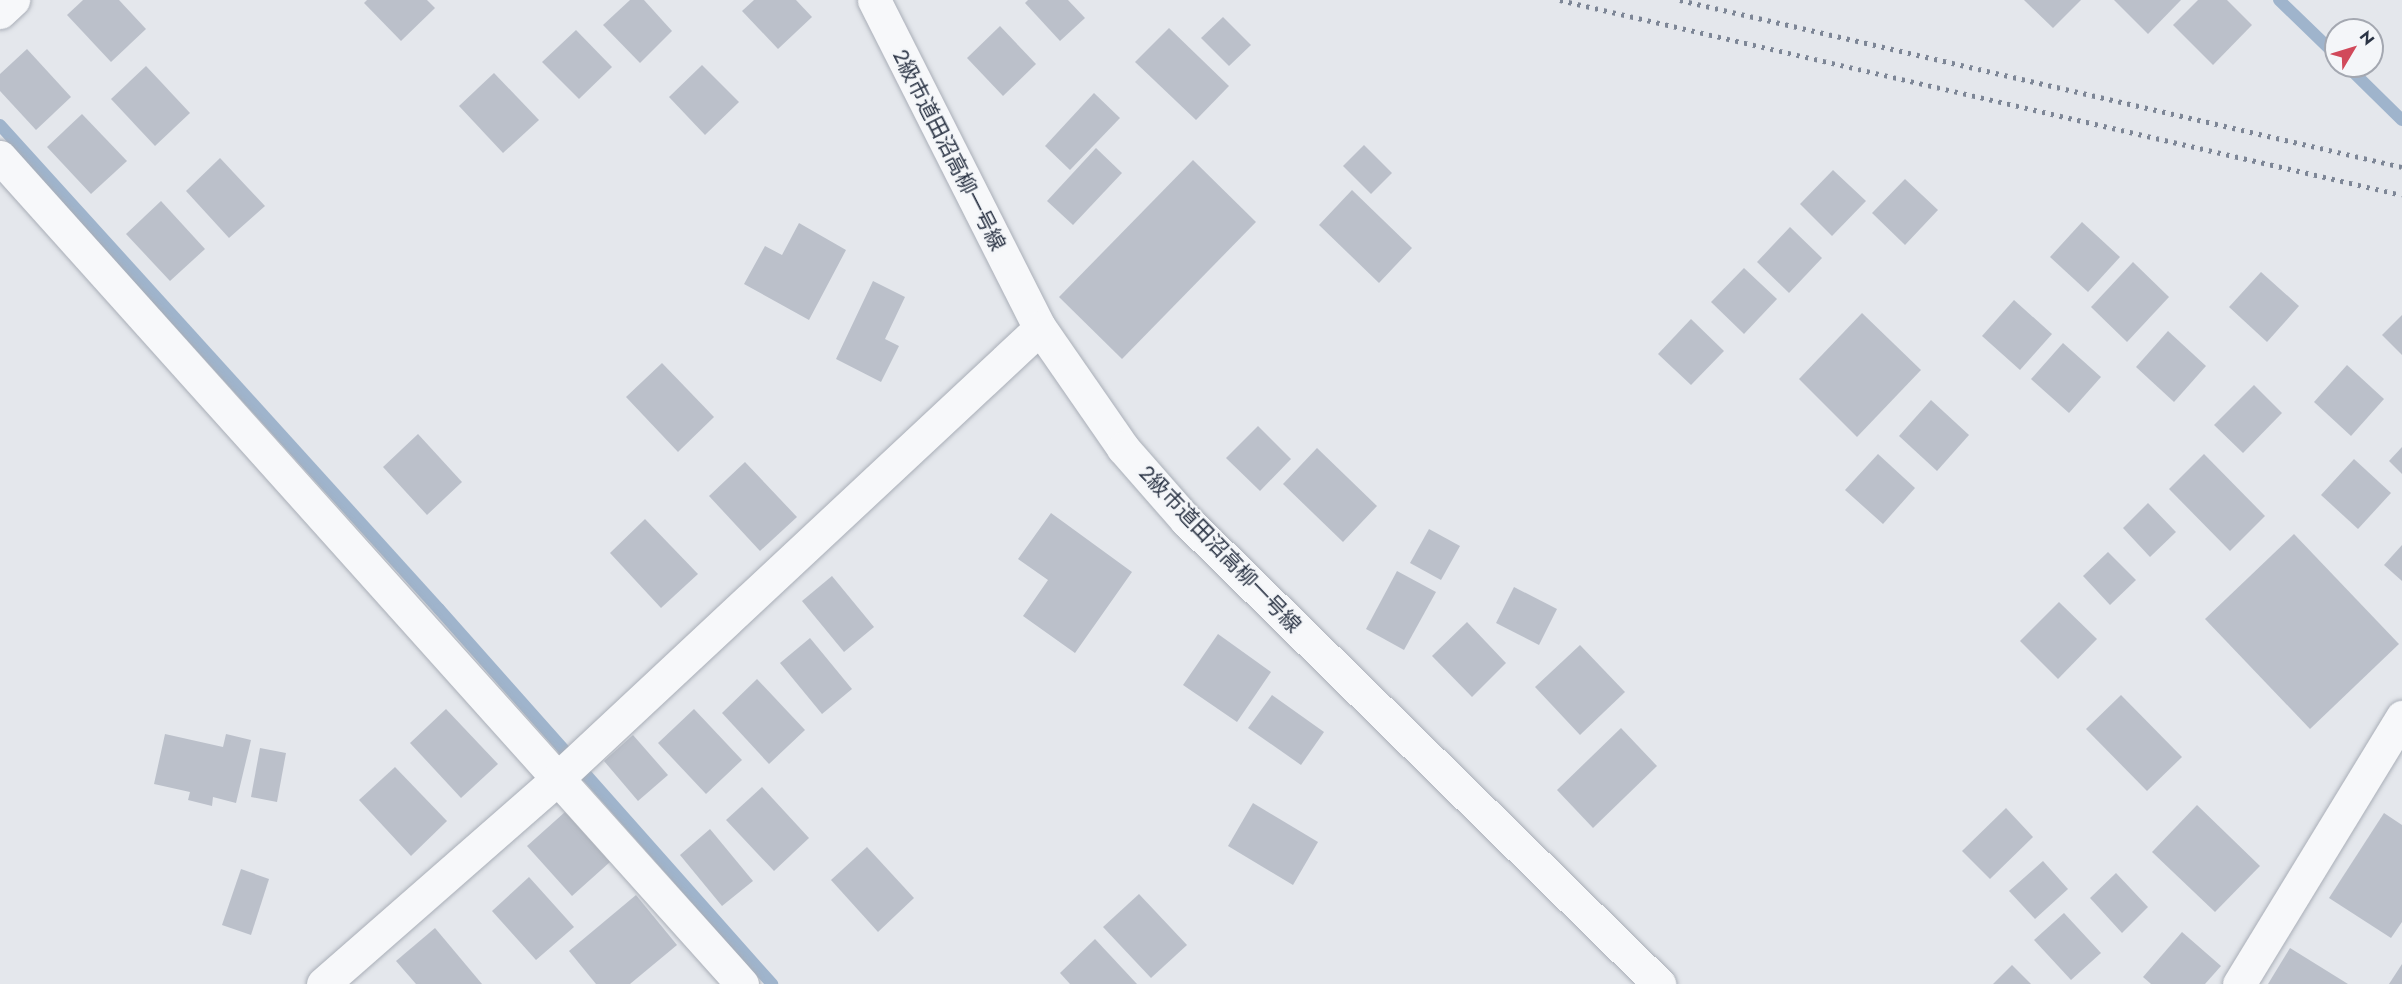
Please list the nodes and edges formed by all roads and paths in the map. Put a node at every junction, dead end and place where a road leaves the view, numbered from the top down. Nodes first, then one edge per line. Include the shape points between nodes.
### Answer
1 (14, 0) edge
2 (874, 0) edge
3 (0, 12) edge
4 (0, 157) edge
5 (1040, 328) junction
6 (2402, 717) edge
7 (558, 778) junction
8 (324, 984) edge
9 (742, 984) edge
10 (1659, 984) edge
11 (2239, 984) edge

1 - 3 street
2 - 5 street, 2級市道田沼高柳一号線
4 - 7 street
5 - 7 street
5 - 10 street, 2級市道田沼高柳一号線 via 1123,448 1186,520
6 - 11 street
7 - 8 street
7 - 9 street

